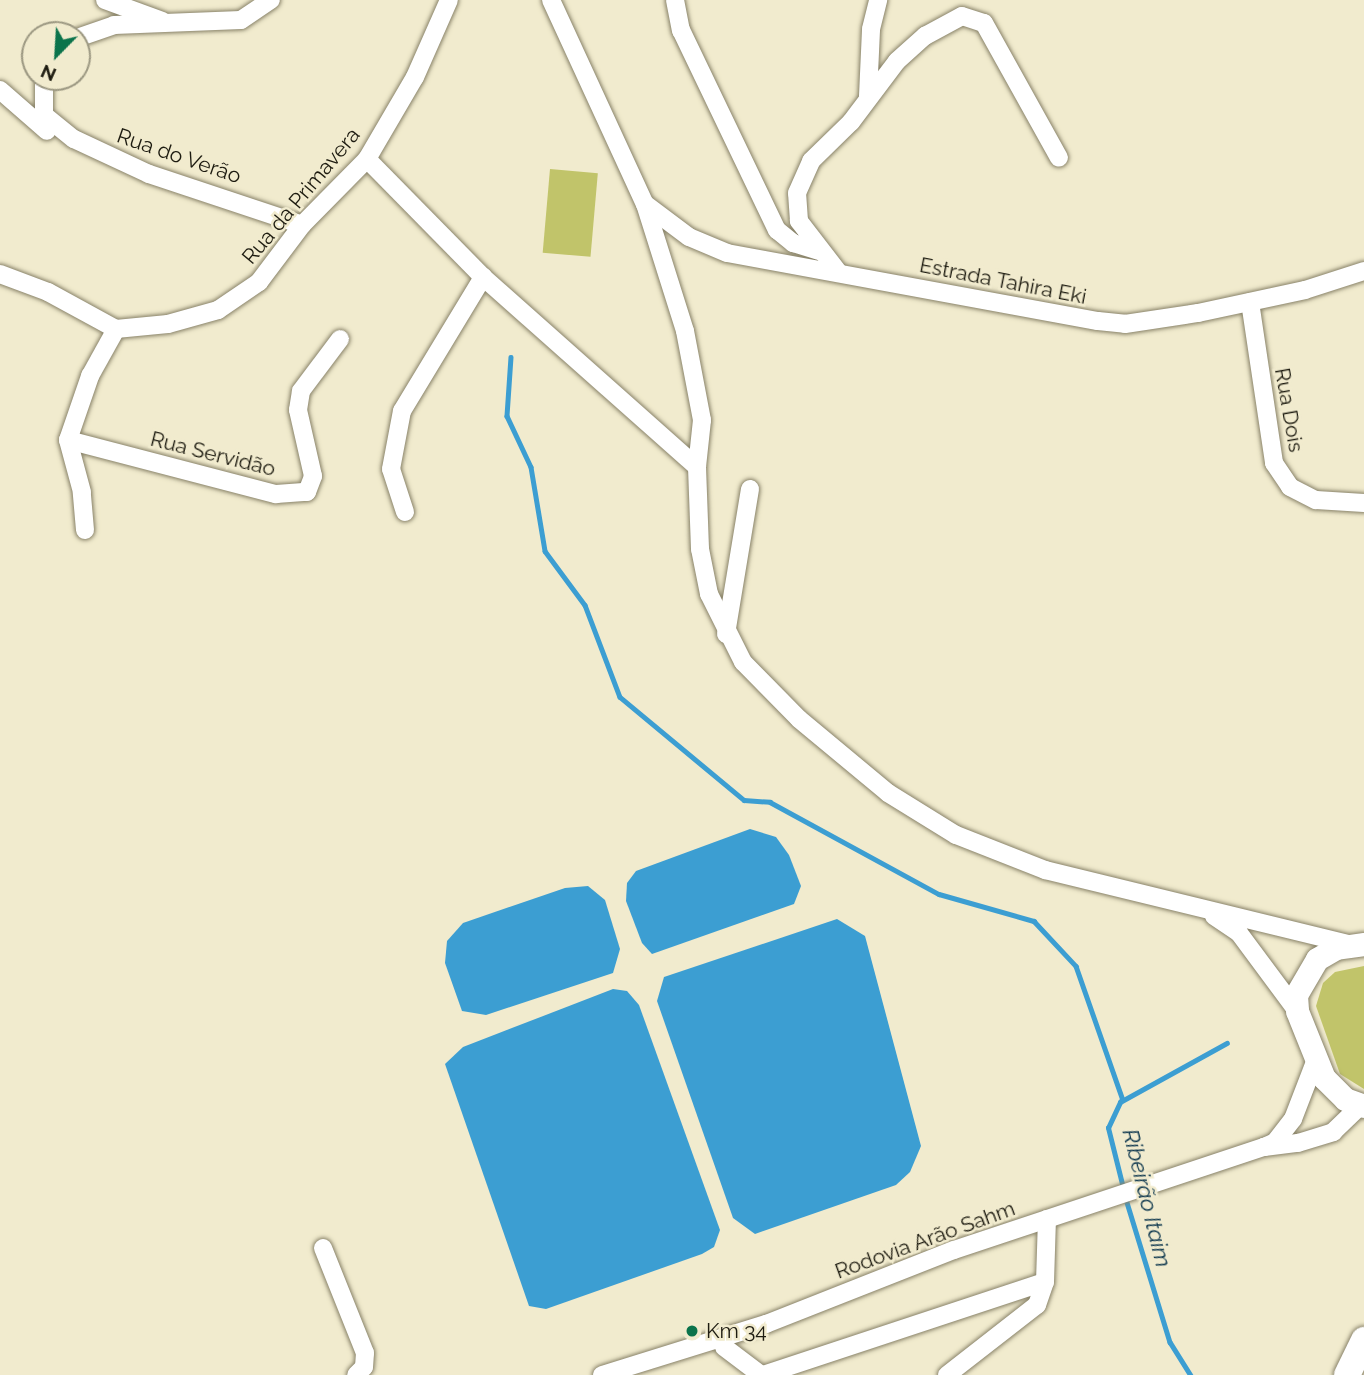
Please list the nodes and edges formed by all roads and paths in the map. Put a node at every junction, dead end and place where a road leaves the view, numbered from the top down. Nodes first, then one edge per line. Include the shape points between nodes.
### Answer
1 (105, 0) edge
2 (271, 0) edge
3 (449, 0) edge
4 (551, 0) edge
5 (675, 0) edge
6 (878, 0) edge
7 (165, 23) junction
8 (91, 33) edge
9 (0, 90) edge
10 (44, 91) edge
11 (867, 96) junction
12 (74, 139) junction
13 (1059, 158) dead end
14 (367, 159) junction
15 (645, 204) junction
16 (302, 225) junction
17 (819, 251) junction
18 (1364, 271) edge
19 (839, 272) junction
20 (0, 274) edge
21 (483, 277) junction
22 (1250, 302) junction
23 (116, 329) junction
24 (340, 339) dead end
25 (68, 440) junction
26 (697, 467) junction
27 (750, 489) dead end
28 (1364, 503) edge
29 (405, 512) dead end
30 (85, 530) dead end
31 (726, 635) junction
32 (1208, 912) junction
33 (1357, 944) edge
34 (1297, 1011) junction
35 (1315, 1062) junction
36 (1362, 1105) edge
37 (1264, 1147) junction
38 (1047, 1219) junction
39 (323, 1248) dead end
40 (1045, 1282) junction
41 (1363, 1339) edge
42 (724, 1348) dead end
43 (356, 1375) edge
44 (602, 1375) edge
45 (762, 1375) edge
46 (947, 1375) edge
47 (1347, 1375) edge

1 - 7 street
2 - 7 street via 241,20
3 - 14 street, Rua da Primavera via 415,77
4 - 15 street
5 - 17 street via 681,30 778,230 793,243
6 - 11 street via 871,29
7 - 8 street via 114,25
9 - 12 street via 52,136
10 - 12 street, Rua do Verão via 44,115
11 - 13 street via 925,36 962,16 974,16 984,23
11 - 17 street via 850,122 811,161 797,193 799,221
12 - 16 street, Rua do Verão via 149,174
14 - 16 street, Rua da Primavera
14 - 21 street
15 - 19 street, Estrada Tahira Eki via 689,237 727,253
15 - 26 street via 700,390
16 - 23 street, Rua da Primavera via 259,282 219,310 168,324
17 - 19 street
18 - 22 street, Estrada Tahira Eki
19 - 22 street, Estrada Tahira Eki via 1125,324
20 - 23 street via 48,292
21 - 26 street
21 - 29 street via 417,382 394,437 391,469
22 - 28 street, Rua Dois via 1274,463 1290,487 1316,500
23 - 25 street via 90,376
24 - 25 street, Rua Servidão via 301,391 298,410 313,476 307,492 276,494
25 - 30 street via 82,492
26 - 31 street via 700,549 709,594
27 - 31 street
31 - 32 street via 743,662 799,719 888,793 933,822 997,854 1045,870
32 - 33 street
32 - 34 street via 1239,933
33 - 34 main road via 1325,954 1311,966 1296,995
34 - 35 main road
35 - 36 main road via 1330,1087
35 - 37 street, Rodovia Arão Sahm via 1293,1119 1275,1142
36 - 37 street, Rodovia Arão Sahm via 1333,1132
37 - 38 street, Rodovia Arão Sahm
38 - 40 street
38 - 44 street, Rodovia Arão Sahm via 954,1250 766,1324
39 - 43 street via 365,1353 364,1367
40 - 45 street
40 - 46 street via 1037,1305 1023,1319
41 - 47 highway
42 - 45 street

